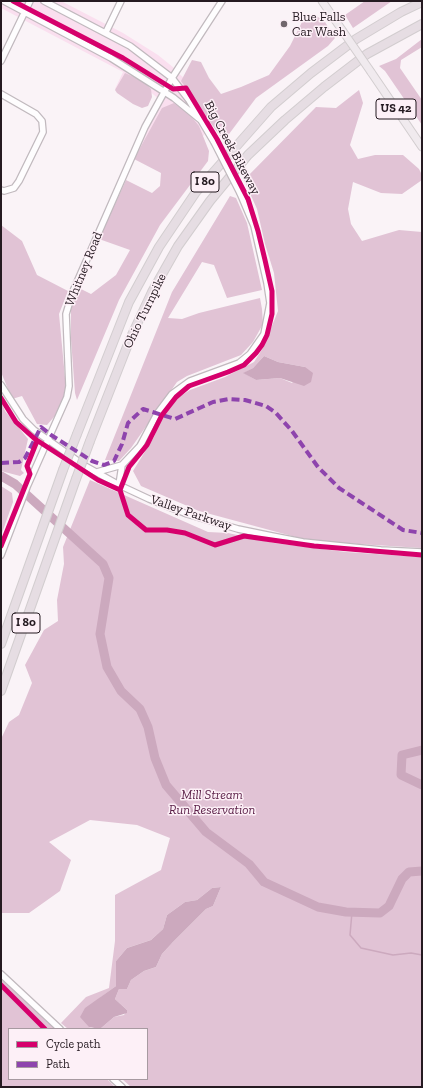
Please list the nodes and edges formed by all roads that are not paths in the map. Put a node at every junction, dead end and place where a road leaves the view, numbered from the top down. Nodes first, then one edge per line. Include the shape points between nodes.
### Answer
1 (4, 1) edge
2 (30, 1) edge
3 (44, 1) edge
4 (121, 1) edge
5 (222, 1) edge
6 (322, 1) edge
7 (422, 2) edge
8 (24, 12) junction
9 (422, 24) edge
10 (106, 32) junction
11 (1, 61) edge
12 (172, 78) junction
13 (164, 92) junction
14 (1, 94) edge
15 (202, 121) junction
16 (422, 146) edge
17 (1, 190) edge
18 (1, 385) edge
19 (48, 441) junction
20 (122, 465) junction
21 (97, 472) junction
22 (119, 485) junction
23 (422, 552) edge
24 (1, 555) edge
25 (1, 644) edge
26 (1, 691) edge
27 (1, 974) edge
28 (59, 1028) edge

1 - 8 street
2 - 8 street
3 - 10 street
4 - 10 street
5 - 12 street, Whitney Road
6 - 16 main road, US 42, bridge
7 - 25 highway, Ohio Turnpike / I 80, bridge via 356,39 271,107 196,192 159,247 129,302 63,470
8 - 11 street
8 - 13 street via 111,58
9 - 26 highway, Ohio Turnpike / I 80, bridge via 367,54 285,120 248,155 210,201 178,246 152,292 130,339 76,479
10 - 12 street via 130,46
12 - 13 street, Whitney Road
12 - 15 street
13 - 15 street
13 - 19 street, Whitney Road via 145,127 71,297 66,314 69,386 67,397
14 - 17 street via 36,114 42,121 43,132 20,181 14,188
15 - 20 street, bridge via 240,193 254,226 270,303 264,334 250,354 239,363 190,381 172,394 157,414 140,446
18 - 19 street, Valley Parkway via 23,419
19 - 21 street, Valley Parkway
19 - 24 street, Whitney Road via 19,506
20 - 21 street
20 - 22 street
21 - 22 street, Valley Parkway
22 - 23 street, Valley Parkway via 187,514 238,529 303,542
27 - 28 street

